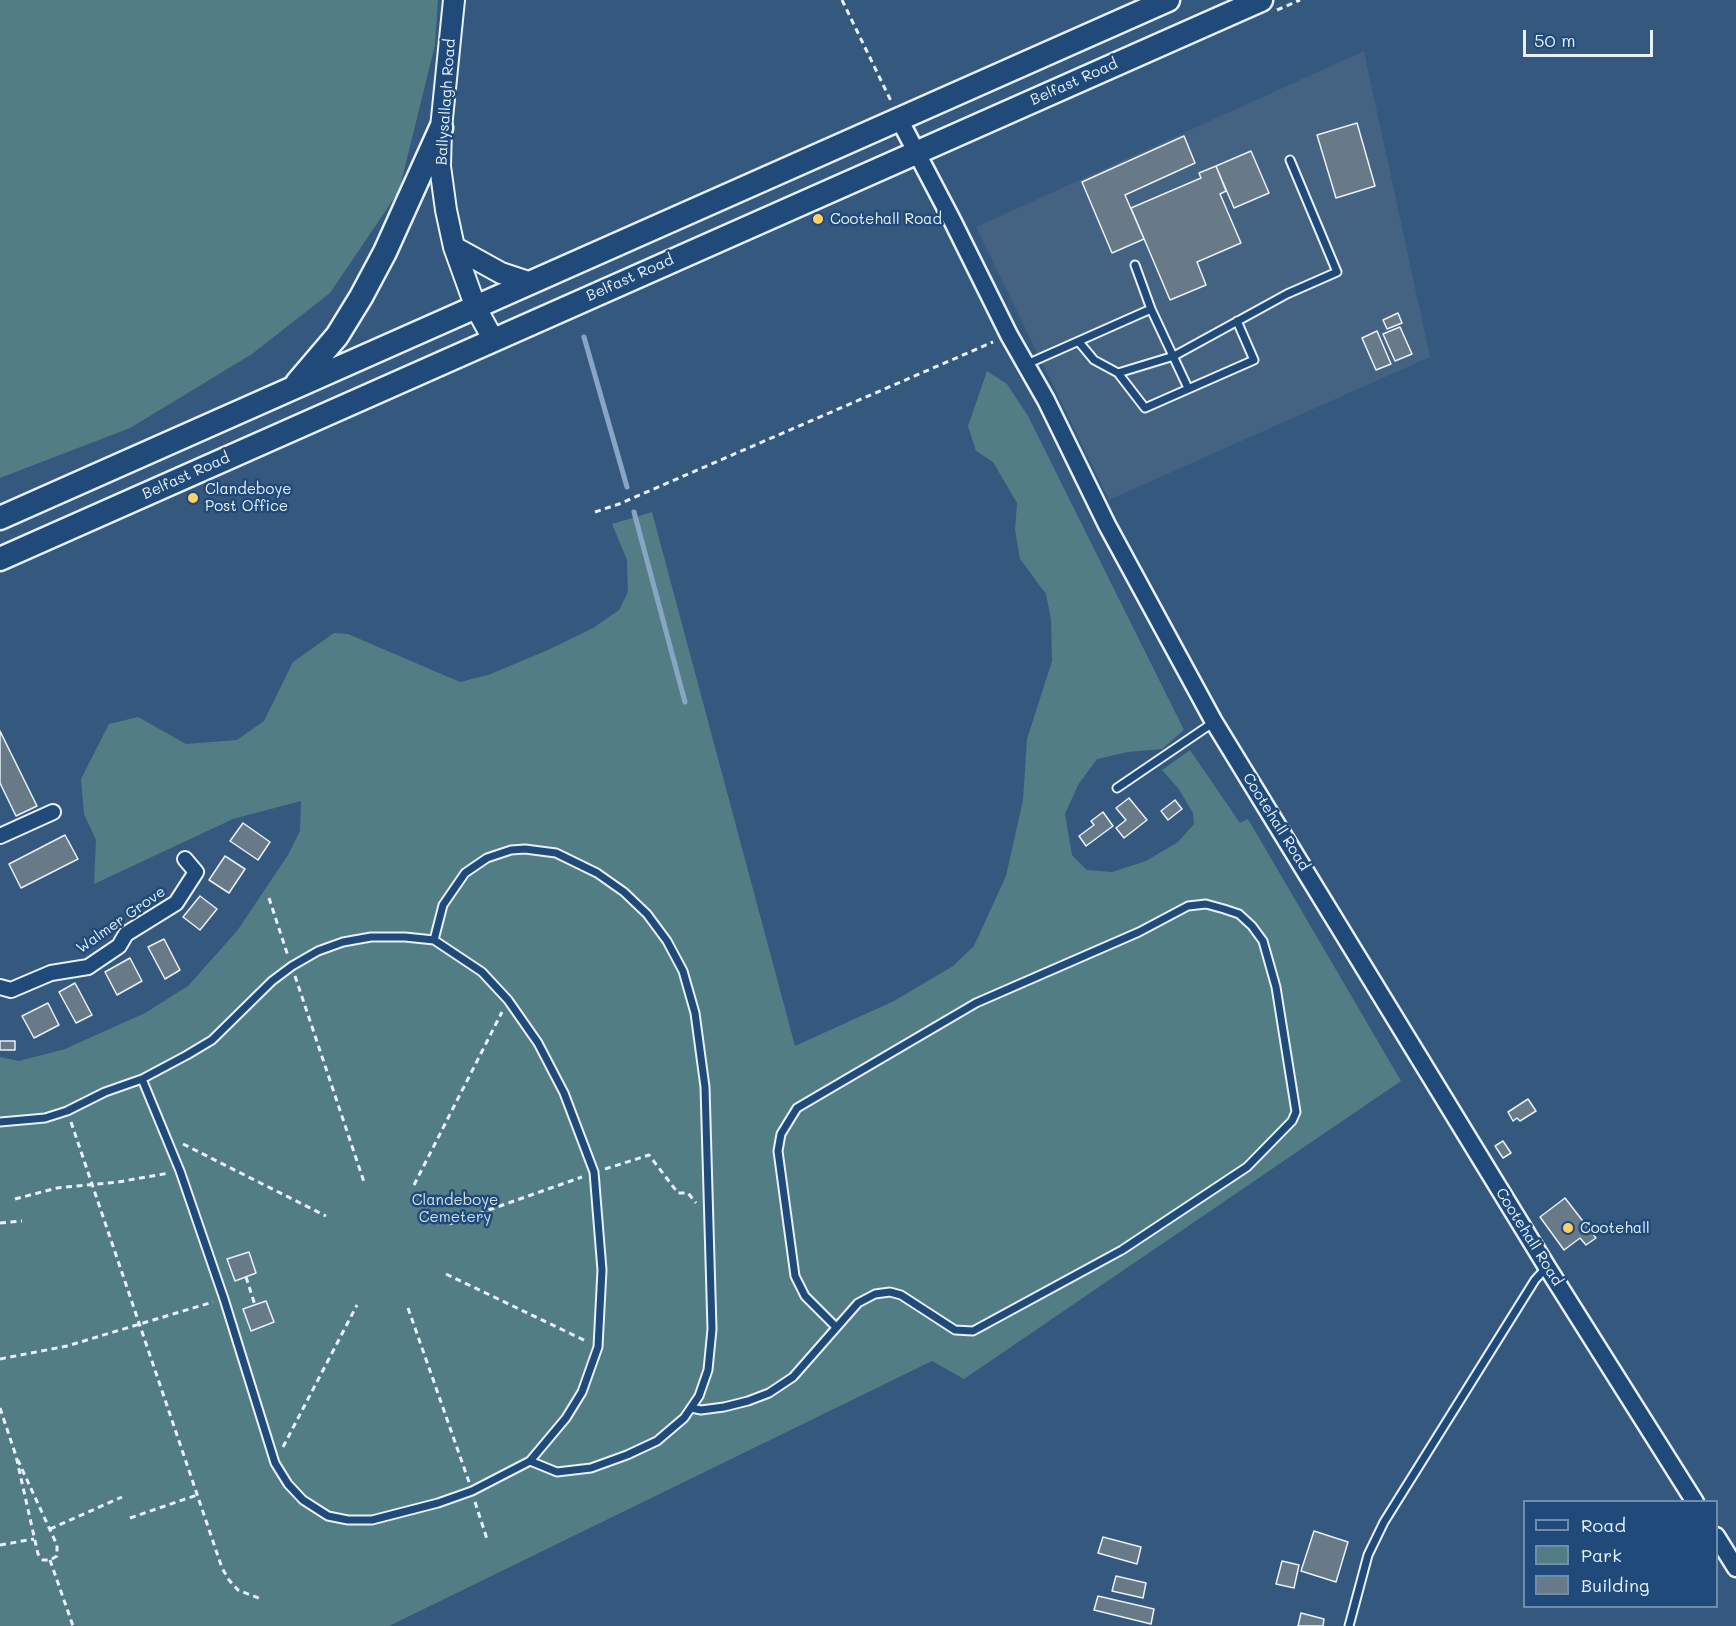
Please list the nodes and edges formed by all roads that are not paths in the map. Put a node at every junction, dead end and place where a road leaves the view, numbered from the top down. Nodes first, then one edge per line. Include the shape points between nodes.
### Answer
1 (454, 0) edge
2 (1168, 0) edge
3 (1261, 0) edge
4 (899, 119) junction
5 (441, 128) junction
6 (917, 151) junction
7 (1290, 160) dead end
8 (454, 247) junction
9 (1135, 265) dead end
10 (531, 283) junction
11 (476, 308) junction
12 (1151, 309) junction
13 (1237, 321) junction
14 (493, 339) junction
15 (1079, 342) junction
16 (1174, 356) junction
17 (1025, 365) junction
18 (1118, 373) junction
19 (1188, 388) junction
20 (292, 389) junction
21 (0, 518) edge
22 (0, 559) edge
23 (1214, 722) junction
24 (1117, 788) dead end
25 (53, 812) dead end
26 (0, 836) edge
27 (185, 859) dead end
28 (434, 940) junction
29 (0, 987) edge
30 (142, 1079) junction
31 (0, 1122) edge
32 (1547, 1267) junction
33 (836, 1327) junction
34 (691, 1408) junction
35 (530, 1461) junction
36 (1694, 1500) edge
37 (1718, 1539) edge
38 (1736, 1568) edge
39 (1349, 1626) edge

1 - 5 main road, Ballysallagh Road
2 - 4 highway
3 - 6 highway, Belfast Road
4 - 6 street, Cootehall Road
4 - 10 highway
5 - 8 main road, Ballysallagh Road via 440,166
5 - 20 highway via 361,297 337,336
6 - 14 highway, Belfast Road
6 - 17 street, Cootehall Road
7 - 13 lane via 1337,272
8 - 10 main road via 501,273
8 - 11 main road, Ballysallagh Road
9 - 12 lane
10 - 11 highway
11 - 14 main road, Ballysallagh Road
11 - 20 highway
12 - 15 lane
12 - 16 lane
13 - 16 lane
13 - 19 lane via 1254,360
14 - 22 highway, Belfast Road
15 - 17 lane
15 - 18 lane via 1094,360
16 - 18 lane
16 - 19 lane
17 - 23 street, Cootehall Road
18 - 19 lane via 1145,408
20 - 21 highway
23 - 24 lane
23 - 32 street, Cootehall Road
25 - 26 street
27 - 29 street, Walmer Grove via 196,872 176,903 126,934 119,946 88,967 51,973 11,990
28 - 30 lane via 371,937 318,951 272,981 213,1040
28 - 34 lane via 443,904 465,873 486,858 525,849 556,853 597,873 647,914 667,940 683,971 695,1013 705,1087 712,1329 708,1371
28 - 35 lane via 482,972 508,1000 538,1043 564,1093 594,1172 602,1270 598,1347 582,1392
30 - 31 lane via 45,1118
30 - 35 lane via 180,1171 275,1463 309,1506 328,1516 372,1520 472,1491
32 - 36 street, Cootehall Road
32 - 39 lane via 1535,1280 1384,1522 1368,1555
33 - 33 lane via 805,1296 795,1276 778,1151 781,1134 797,1108 976,1003 1139,932 1188,906 1206,904 1224,909 1239,914 1252,926 1263,941 1276,987 1296,1112 1292,1121 1247,1167 1122,1250 974,1331 955,1330 890,1292 858,1303
33 - 34 lane via 793,1377 769,1393 724,1407
34 - 35 lane via 657,1441 600,1465 556,1472
37 - 38 street

